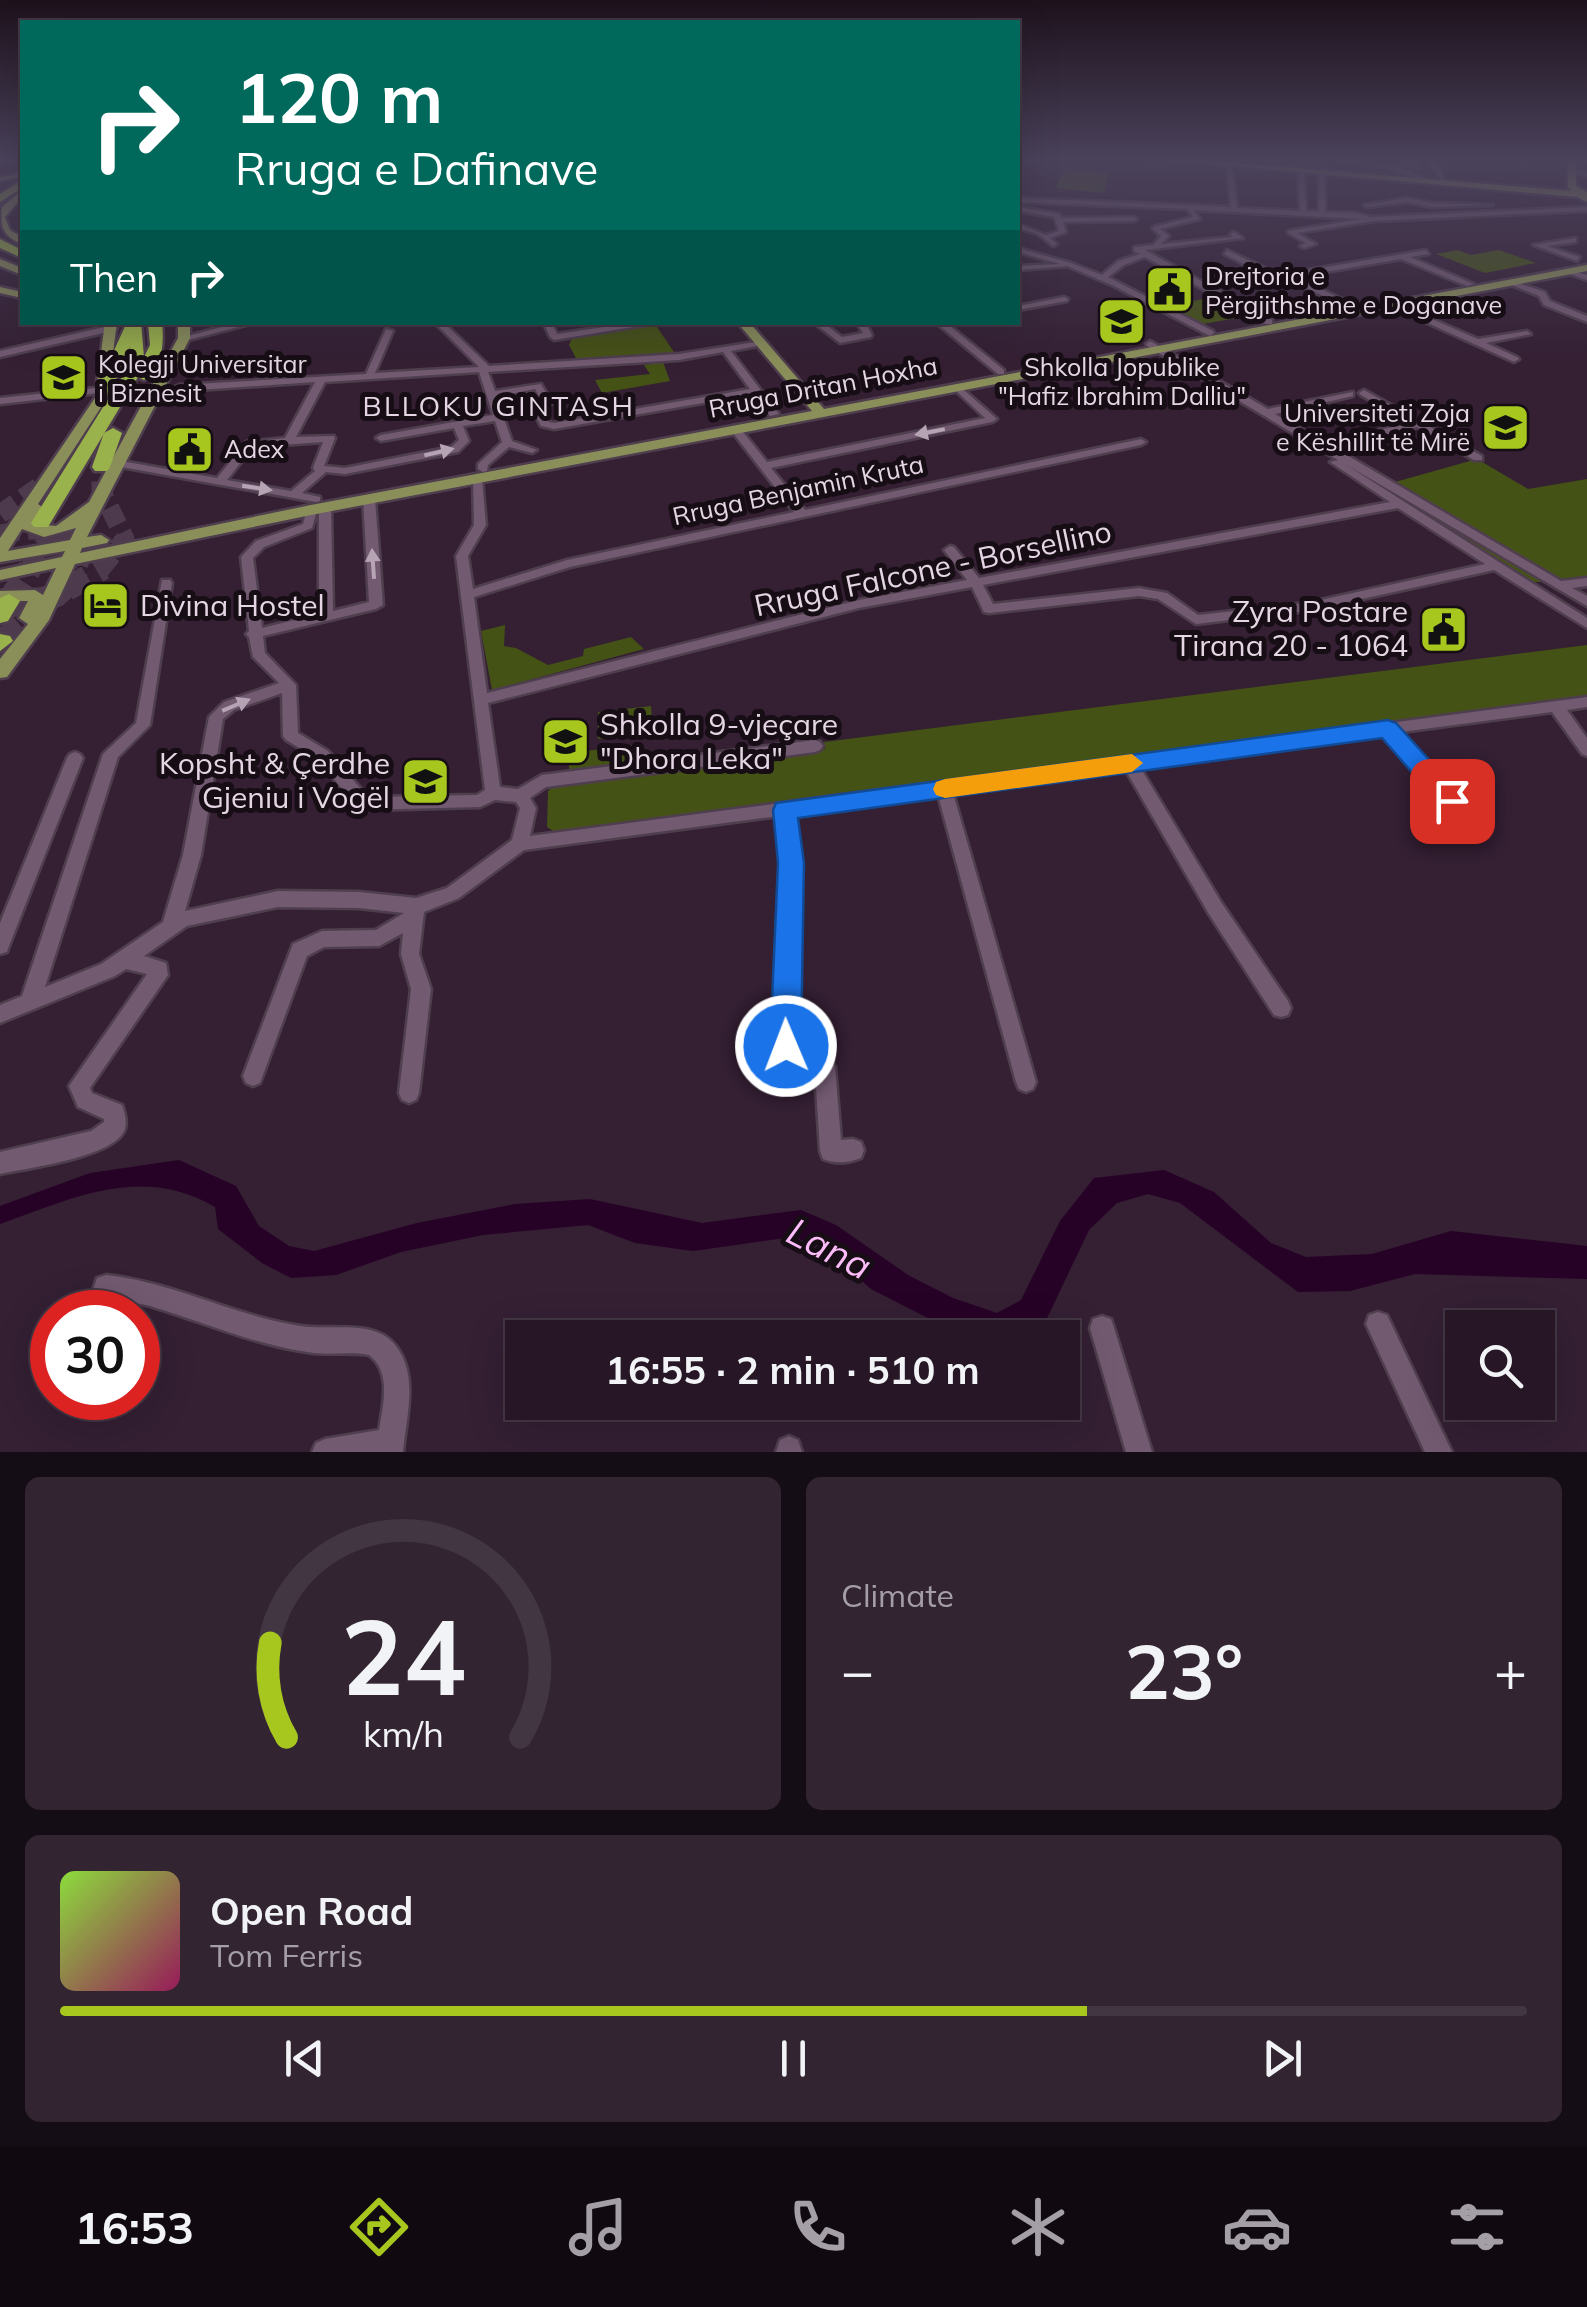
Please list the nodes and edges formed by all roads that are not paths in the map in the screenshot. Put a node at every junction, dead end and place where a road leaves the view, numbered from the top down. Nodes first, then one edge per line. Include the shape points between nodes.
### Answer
1 (1061, 226) edge
2 (1165, 226) edge
3 (1327, 226) edge
4 (1020, 227) edge
5 (1565, 233) dead end
6 (1234, 234) dead end
7 (1047, 237) junction
8 (1573, 240) junction
9 (1304, 246) dead end
10 (1587, 246) edge
11 (1020, 250) edge
12 (1150, 251) junction
13 (1227, 252) dead end
14 (1426, 252) dead end
15 (1046, 256) junction
16 (1403, 256) junction
17 (1077, 266) junction
18 (1581, 267) edge
19 (1020, 268) edge
20 (1288, 276) junction
21 (1104, 277) junction
22 (1512, 282) junction
23 (1470, 284) junction
24 (1064, 299) dead end
25 (1394, 304) junction
26 (1351, 306) junction
27 (1020, 308) edge
28 (1587, 318) edge
29 (1269, 322) junction
30 (120, 325) edge
31 (124, 325) edge
32 (124, 325) edge
33 (160, 325) edge
34 (163, 325) edge
35 (228, 325) edge
36 (441, 325) edge
37 (548, 325) edge
38 (584, 325) edge
39 (624, 325) edge
40 (745, 325) edge
41 (862, 325) edge
42 (943, 325) edge
43 (822, 326) dead end
44 (184, 330) edge
45 (389, 331) dead end
46 (588, 333) junction
47 (1210, 333) junction
48 (1527, 334) dead end
49 (759, 342) junction
50 (1476, 342) junction
51 (1154, 347) junction
52 (725, 349) junction
53 (0, 354) edge
54 (1514, 359) dead end
55 (482, 371) junction
56 (1001, 372) junction
57 (369, 377) junction
58 (322, 380) junction
59 (180, 388) junction
60 (155, 389) junction
61 (757, 391) junction
62 (962, 391) junction
63 (102, 394) junction
64 (490, 395) junction
65 (0, 401) edge
66 (537, 410) junction
67 (818, 410) junction
68 (1269, 412) junction
69 (774, 414) junction
70 (497, 417) junction
71 (457, 424) junction
72 (1418, 424) junction
73 (109, 428) junction
74 (739, 434) junction
75 (381, 438) dead end
76 (289, 440) junction
77 (1141, 442) dead end
78 (507, 443) junction
79 (1324, 445) junction
80 (532, 450) dead end
81 (1478, 458) dead end
82 (60, 465) junction
83 (763, 466) junction
84 (324, 469) junction
85 (108, 470) junction
86 (480, 478) junction
87 (220, 482) junction
88 (294, 494) junction
89 (369, 500) junction
90 (1399, 504) junction
91 (315, 511) junction
92 (801, 513) junction
93 (50, 523) tunnel mouth
94 (950, 550) dead end
95 (74, 553) junction
96 (0, 554) edge
97 (1494, 566) junction
98 (0, 575) edge
99 (976, 582) junction
100 (1587, 582) edge
101 (166, 583) dead end
102 (1558, 586) junction
103 (1530, 589) junction
104 (469, 594) junction
105 (1587, 602) edge
106 (3, 604) edge
107 (326, 617) junction
108 (1587, 624) edge
109 (254, 634) junction
110 (0, 670) edge
111 (289, 685) junction
112 (482, 699) junction
113 (1587, 702) edge
114 (1556, 706) junction
115 (1388, 728) junction
116 (815, 746) dead end
117 (1587, 750) edge
118 (74, 758) dead end
119 (1130, 763) junction
120 (944, 789) junction
121 (492, 792) junction
122 (520, 796) junction
123 (785, 810) junction
124 (1470, 819) dead end
125 (520, 844) junction
126 (415, 911) junction
127 (171, 926) junction
128 (0, 946) edge
129 (126, 960) junction
130 (30, 1002) junction
131 (1281, 1008) dead end
132 (0, 1014) edge
133 (253, 1076) dead end
134 (1026, 1082) dead end
135 (410, 1093) dead end
136 (853, 1150) dead end
137 (0, 1163) edge
138 (106, 1287) dead end
139 (1378, 1324) dead end
140 (1102, 1328) dead end
141 (390, 1447) edge
142 (325, 1452) edge
143 (1139, 1452) edge
144 (1439, 1452) edge

1 - 7 street via 1063,232
2 - 12 street via 1155,228 1165,236
3 - 9 street via 1290,232 1312,244
4 - 7 street
5 - 8 street
6 - 12 street via 1239,238
7 - 15 street via 1053,244
8 - 10 street
8 - 18 street via 1537,245
11 - 15 street
12 - 21 street
12 - 29 street
13 - 20 street via 1278,278
14 - 16 street
15 - 17 street
16 - 20 street
16 - 23 street
17 - 19 street
17 - 21 street
18 - 22 main road, Rruga Dritan Hoxha
18 - 23 main road, Rruga Dritan Hoxha
20 - 26 street
21 - 47 street
22 - 25 main road, Rruga Dritan Hoxha
22 - 28 street
23 - 26 main road, Rruga Dritan Hoxha
24 - 27 street
25 - 50 street
25 - 51 main road, Rruga Dritan Hoxha
26 - 29 main road, Rruga Dritan Hoxha
29 - 47 main road, Rruga Dritan Hoxha
30 - 53 street
31 - 73 highway via 138,353
32 - 63 highway
33 - 73 highway via 149,365
34 - 60 highway via 173,344
35 - 44 street
36 - 55 street
37 - 46 street via 554,336
38 - 46 street
39 - 46 street
40 - 49 main road
41 - 43 street via 868,335 840,340
42 - 56 street, Rruga Dritan Hoxha
44 - 60 main road
45 - 57 street
47 - 51 main road, Rruga Dritan Hoxha
48 - 50 street
49 - 52 street
49 - 67 main road
50 - 54 street
51 - 56 main road, Rruga Dritan Hoxha
51 - 62 main road, Rruga Dritan Hoxha
51 - 68 street
52 - 55 street
52 - 61 street, Rruga Dritan Hoxha
55 - 57 street
55 - 64 street
56 - 67 main road, Rruga Dritan Hoxha
57 - 58 street
58 - 59 street
58 - 76 street
59 - 60 street
59 - 60 street
60 - 85 main road
61 - 66 street, Rruga Dritan Hoxha via 554,426
61 - 69 street, Rruga Dritan Hoxha
62 - 67 main road, Rruga Dritan Hoxha
62 -> 83 street via 992,420
63 - 65 street
63 - 82 main road
64 - 66 street via 538,386 546,403
64 - 70 street
66 - 70 street
67 - 69 main road, Rruga Dritan Hoxha
67 - 74 main road, Rruga Dritan Hoxha
68 - 72 street via 1364,394
68 - 79 street
69 - 86 main road, Rruga Dritan Hoxha
70 - 71 street
70 - 78 street
71 - 75 street
84 -> 71 street via 346,471 454,450 464,441
72 - 79 street
72 - 81 street
73 - 82 highway
73 - 85 highway
73 - 93 highway
74 - 83 street
74 - 86 main road, Rruga Dritan Hoxha
76 - 84 street via 330,438 318,468
76 - 87 street via 246,446
77 - 92 street, Rruga Benjamin Kruta
78 - 80 street
78 - 86 street via 483,464
79 - 90 street via 1332,459
79 - 102 street
82 - 85 main road via 28,520 30,530 51,532 78,521
82 - 96 main road
83 - 92 street
84 - 88 street
85 - 87 street
85 - 95 main road
86 - 89 main road, Rruga Dritan Hoxha
86 - 91 main road, Rruga Dritan Hoxha
86 - 104 street via 479,532 462,552
87 -> 88 street
88 - 91 street
89 - 91 main road, Rruga Dritan Hoxha
107 -> 89 street via 376,605
90 - 97 street
90 - 99 street, Rruga Falcone - Borsellino
91 - 95 main road, Rruga Dritan Hoxha
91 - 107 street
91 - 109 street via 248,552
92 - 104 street, Rruga Benjamin Kruta via 536,571
94 - 99 street
95 - 96 main road
95 - 98 main road
95 - 110 main road via 40,620
97 - 99 street via 1307,607 1196,620 1162,596 1139,592 989,609
97 - 103 street
99 - 112 street, Rruga Falcone - Borsellino via 859,604
100 - 102 street
101 - 130 street via 143,725 111,754
102 - 103 street
102 - 105 street
103 - 108 street
104 - 112 street
106 - 110 main road via 28,593 37,600
107 - 109 street
109 - 111 street via 258,654
111 - 121 street via 291,736 323,755 359,802 480,801
127 -> 111 street via 192,855 216,718 229,706
112 - 121 street
113 - 114 street
114 - 115 street
114 - 117 street
115 - 119 street
115 - 124 street
116 - 122 street via 542,781
118 - 128 street
119 - 120 street
119 - 131 street
120 - 123 street
120 - 134 street
121 - 122 street
122 - 125 street via 528,808
123 - 125 street
123 - 136 street via 791,863 788,1058 825,1067 831,1151
125 - 126 street via 454,893
126 - 127 street via 359,900 278,899
126 - 133 street via 379,938 322,939 300,950
126 - 135 street via 410,954 421,989
127 - 129 street
129 - 130 street
129 - 137 street via 154,965 158,975 80,1086 85,1100 114,1113 114,1126 92,1142
130 - 132 street
138 - 141 street via 314,1341 370,1342 384,1349 394,1364
139 - 144 street
140 - 143 street
141 - 142 street

